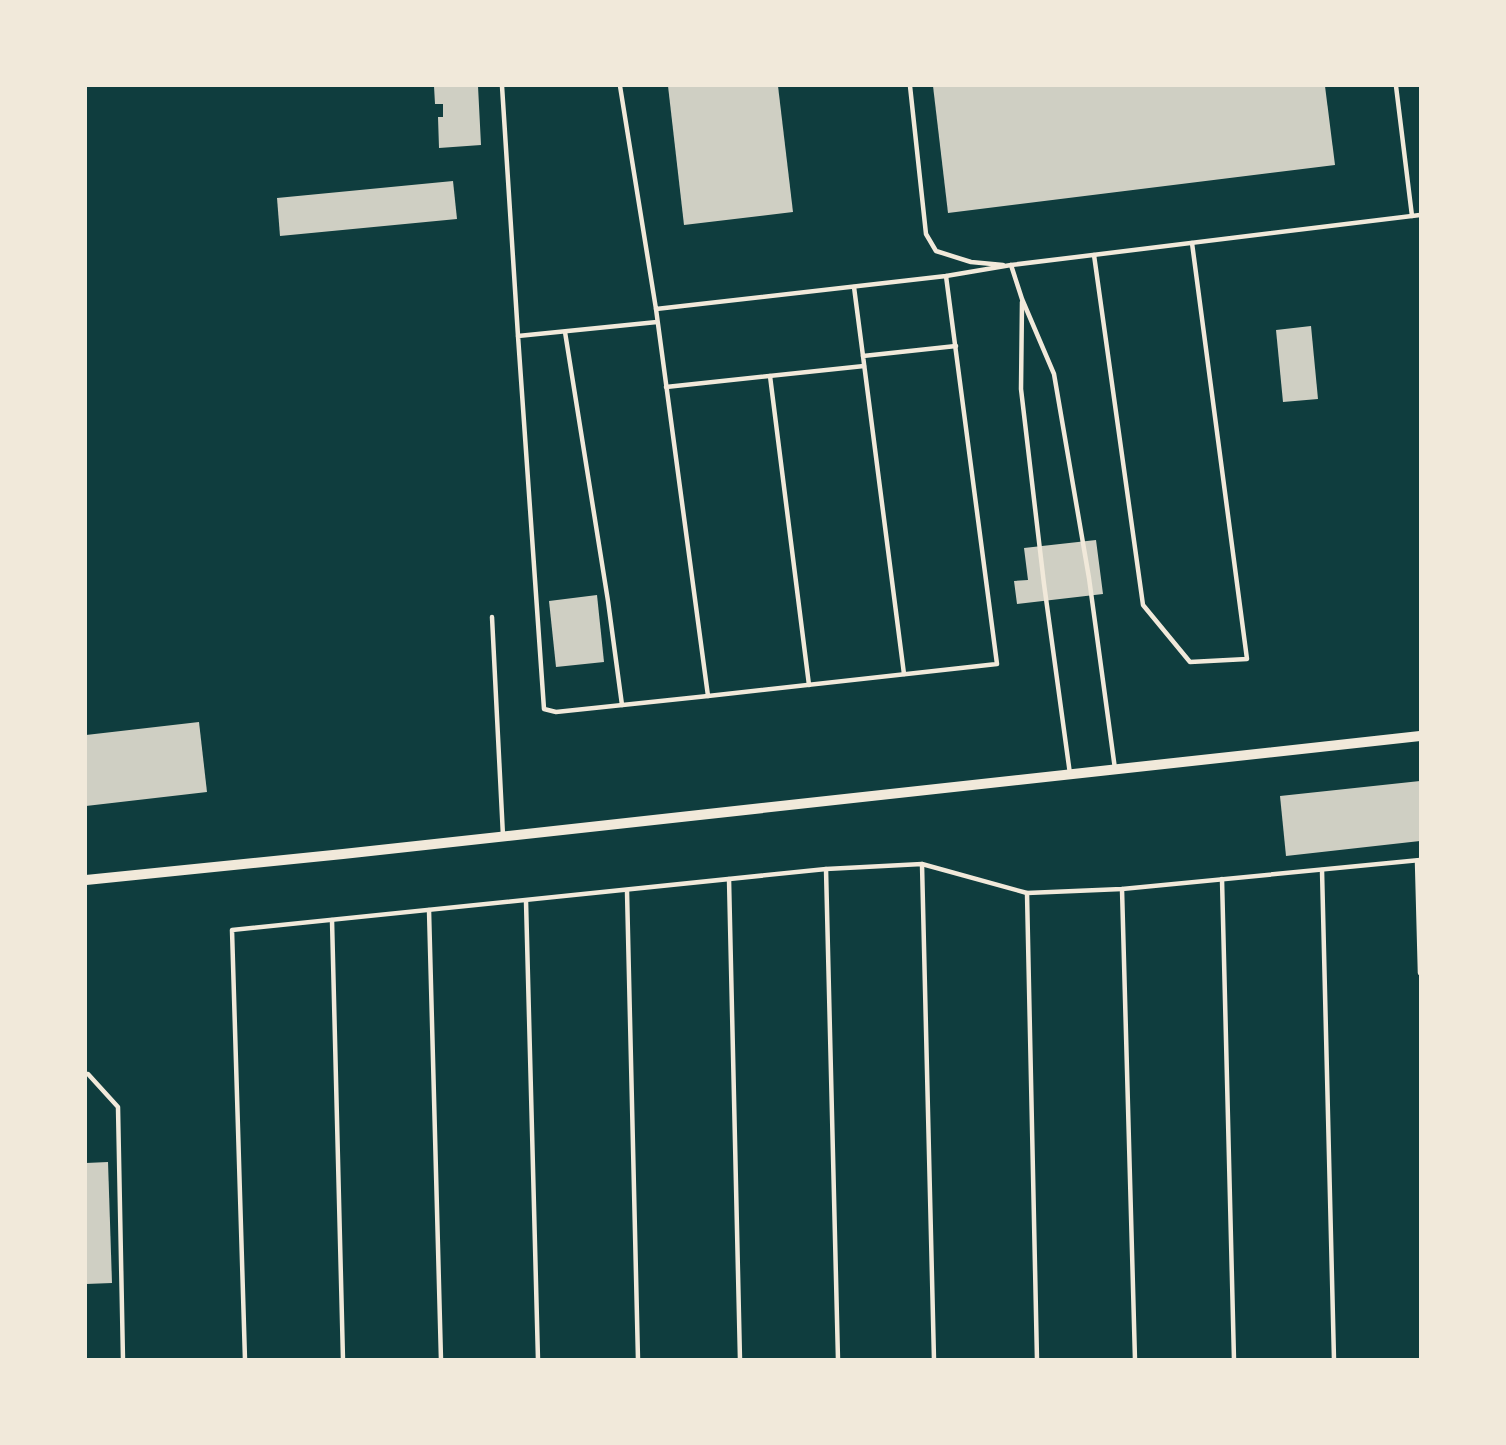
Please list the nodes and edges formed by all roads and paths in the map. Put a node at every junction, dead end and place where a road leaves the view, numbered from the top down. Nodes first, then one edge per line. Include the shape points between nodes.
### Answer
1 (502, 86) edge
2 (620, 86) edge
3 (910, 86) edge
4 (1396, 86) edge
5 (1420, 215) edge
6 (1412, 216) junction
7 (1192, 243) junction
8 (1094, 255) junction
9 (1011, 265) junction
10 (946, 276) junction
11 (854, 287) junction
12 (1022, 299) junction
13 (656, 309) junction
14 (657, 322) junction
15 (565, 332) junction
16 (518, 336) junction
17 (956, 346) junction
18 (863, 356) junction
19 (864, 366) junction
20 (770, 376) junction
21 (666, 387) junction
22 (492, 617) dead end
23 (904, 674) junction
24 (809, 685) junction
25 (708, 696) junction
26 (622, 705) junction
27 (1420, 736) edge
28 (1115, 770) junction
29 (1070, 774) junction
30 (503, 836) junction
31 (1419, 861) edge
32 (922, 864) junction
33 (826, 869) junction
34 (1322, 870) junction
35 (729, 879) junction
36 (1222, 879) junction
37 (86, 880) edge
38 (1122, 889) junction
39 (627, 891) junction
40 (1027, 893) junction
41 (526, 901) junction
42 (429, 910) junction
43 (332, 920) junction
44 (1420, 973) edge
45 (86, 1074) edge
46 (123, 1359) edge
47 (245, 1359) edge
48 (343, 1359) edge
49 (441, 1359) edge
50 (538, 1359) edge
51 (638, 1359) edge
52 (740, 1359) edge
53 (837, 1359) edge
54 (934, 1359) edge
55 (1038, 1359) edge
56 (1135, 1359) edge
57 (1234, 1359) edge
58 (1334, 1359) edge

1 - 16 lane
2 - 13 lane
3 - 9 lane via 926,234 936,250 971,262
4 - 6 lane
5 - 6 lane
6 - 7 lane
7 - 8 lane
7 - 8 lane via 1247,659 1190,662 1143,605
8 - 9 lane
9 - 10 lane
9 - 12 lane
10 - 11 lane
10 - 17 lane
11 - 13 lane
11 - 18 lane
12 - 28 lane via 1054,374 1089,578
12 - 29 lane via 1021,389
13 - 14 lane
14 - 15 lane
14 - 21 lane
15 - 16 lane
15 - 26 lane
16 - 26 lane via 544,709 555,712
17 - 18 lane
17 - 23 lane via 997,664
18 - 19 lane
19 - 20 lane
19 - 23 lane
20 - 21 lane
20 - 24 lane
21 - 25 lane
22 - 30 lane
23 - 24 lane
24 - 25 lane
25 - 26 lane
27 - 28 street
28 - 29 street
29 - 30 street
30 - 37 street
31 - 34 lane
31 - 44 lane
32 - 33 lane
32 - 40 lane
32 - 54 lane
33 - 35 lane
33 - 53 lane
34 - 36 lane
34 - 58 lane
35 - 39 lane
35 - 52 lane
36 - 38 lane
36 - 57 lane
38 - 40 lane
38 - 56 lane
39 - 41 lane
39 - 51 lane
40 - 55 lane
41 - 42 lane
41 - 50 lane
42 - 43 lane
42 - 49 lane
43 - 47 lane via 232,930
43 - 48 lane
45 - 46 lane via 117,1107

